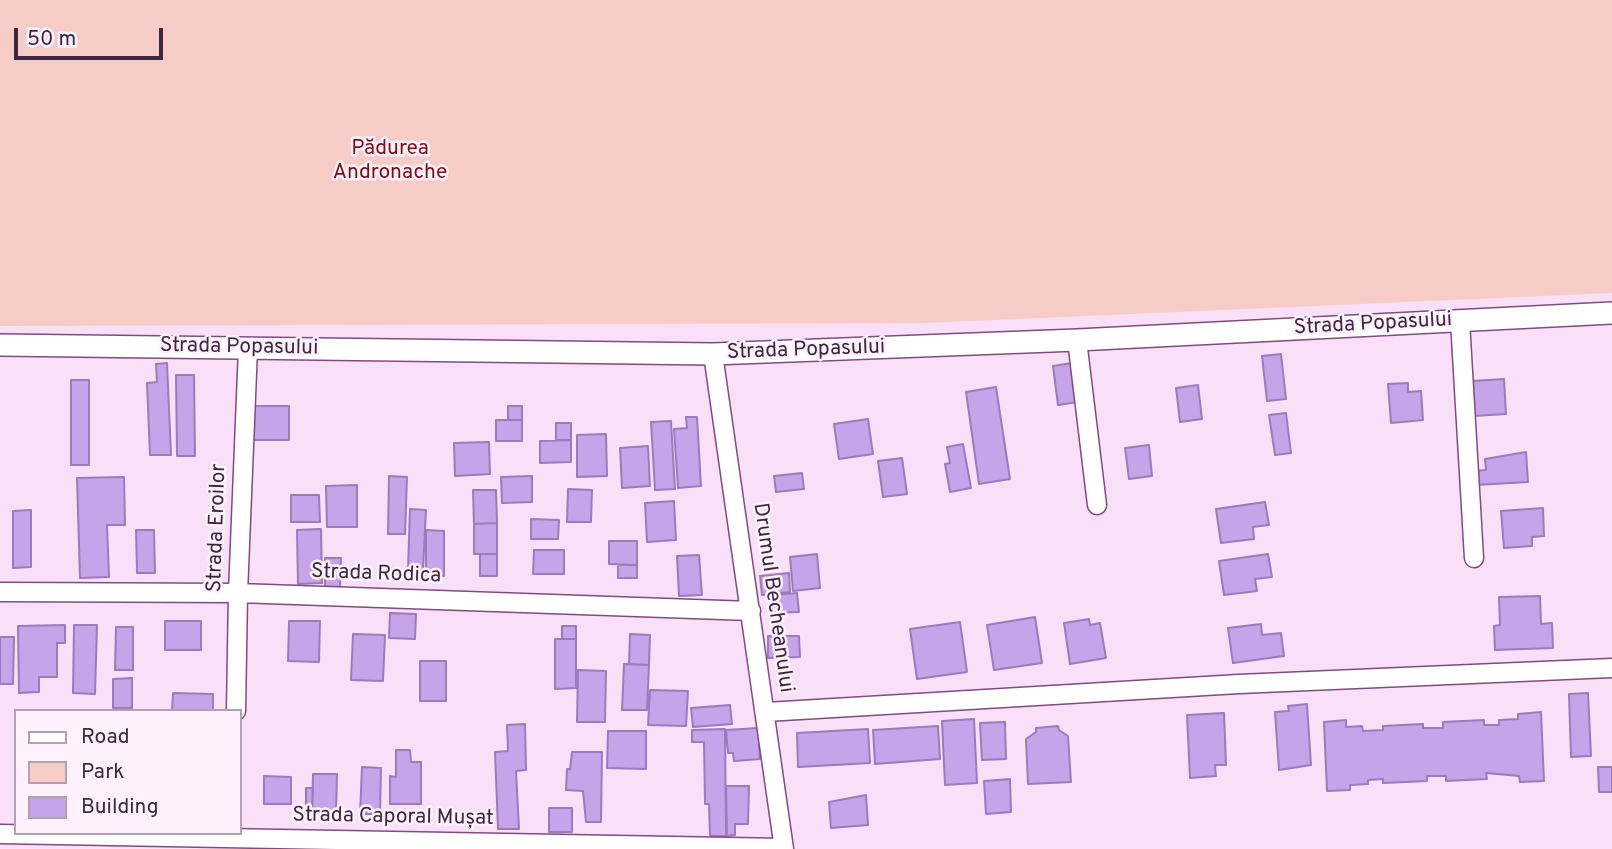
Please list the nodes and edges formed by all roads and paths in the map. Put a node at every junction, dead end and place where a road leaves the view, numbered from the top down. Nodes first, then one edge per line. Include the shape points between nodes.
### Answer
1 (1612, 313) edge
2 (1460, 321) junction
3 (1077, 340) junction
4 (0, 345) edge
5 (248, 348) junction
6 (713, 354) junction
7 (1097, 505) dead end
8 (1474, 558) dead end
9 (0, 592) edge
10 (237, 593) junction
11 (751, 611) junction
12 (1612, 668) edge
13 (236, 709) edge
14 (766, 712) junction
15 (235, 835) edge
16 (784, 848) edge

1 - 2 street, Strada Popasului
2 - 3 street, Strada Popasului
2 - 8 street
3 - 6 street, Strada Popasului
3 - 7 street
4 - 5 street, Strada Popasului
5 - 6 street, Strada Popasului
5 - 10 street, Strada Eroilor
6 - 11 street, Drumul Becheanului
9 - 10 street, Strada Rodica
10 - 11 street, Strada Rodica
10 - 13 street, Strada Eroilor
11 - 14 street, Drumul Becheanului
12 - 14 street
14 - 16 street, Drumul Becheanului
15 - 16 street, Strada Caporal Mușat

